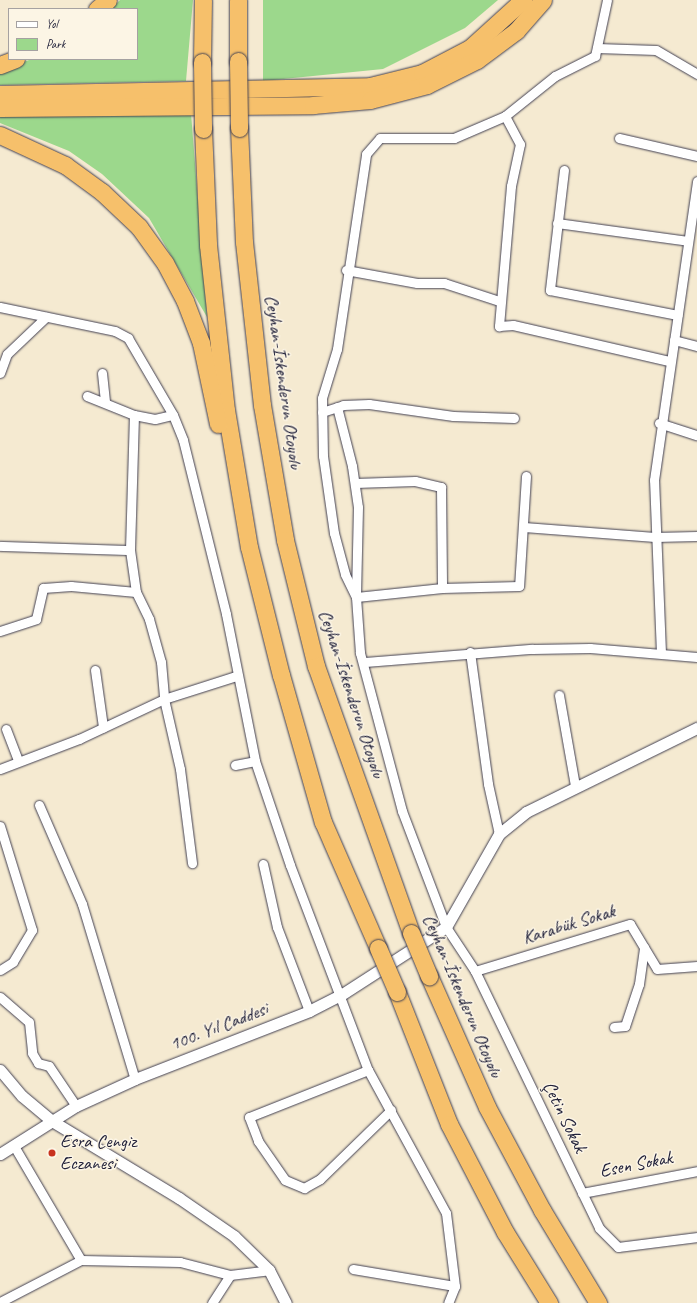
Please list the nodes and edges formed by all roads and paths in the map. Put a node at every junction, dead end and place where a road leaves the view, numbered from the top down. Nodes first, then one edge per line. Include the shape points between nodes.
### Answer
1 (108, 0) edge
2 (203, 0) edge
3 (523, 0) edge
4 (542, 0) edge
5 (607, 0) edge
6 (238, 2) edge
7 (98, 8) edge
8 (597, 48) junction
9 (13, 60) edge
10 (0, 65) edge
11 (697, 74) edge
12 (0, 94) edge
13 (0, 108) edge
14 (506, 116) junction
15 (0, 135) edge
16 (619, 138) dead end
17 (697, 156) edge
18 (564, 170) dead end
19 (697, 181) edge
20 (557, 223) junction
21 (688, 241) junction
22 (346, 270) junction
23 (499, 301) junction
24 (0, 307) edge
25 (678, 315) junction
26 (46, 317) junction
27 (674, 340) junction
28 (697, 346) edge
29 (669, 361) junction
30 (0, 373) edge
31 (102, 373) dead end
32 (87, 396) dead end
33 (105, 402) junction
34 (337, 407) junction
35 (322, 412) junction
36 (134, 415) junction
37 (173, 415) junction
38 (514, 418) dead end
39 (659, 423) junction
40 (697, 436) edge
41 (526, 476) dead end
42 (355, 483) junction
43 (524, 527) junction
44 (697, 536) edge
45 (655, 537) junction
46 (0, 546) edge
47 (130, 550) junction
48 (442, 588) junction
49 (136, 592) junction
50 (356, 597) junction
51 (0, 631) edge
52 (470, 652) junction
53 (661, 653) junction
54 (697, 657) edge
55 (365, 662) junction
56 (95, 670) dead end
57 (281, 675) junction
58 (236, 676) junction
59 (559, 695) dead end
60 (164, 699) junction
61 (103, 727) junction
62 (697, 728) edge
63 (6, 729) dead end
64 (18, 761) junction
65 (255, 761) junction
66 (235, 765) dead end
67 (0, 769) edge
68 (575, 786) junction
69 (39, 805) dead end
70 (0, 826) edge
71 (499, 834) junction
72 (192, 863) dead end
73 (263, 864) dead end
74 (446, 927) junction
75 (644, 947) junction
76 (697, 966) edge
77 (0, 970) edge
78 (475, 971) junction
79 (341, 995) junction
80 (0, 997) edge
81 (309, 1011) junction
82 (614, 1027) dead end
83 (0, 1070) edge
84 (368, 1070) junction
85 (135, 1079) junction
86 (76, 1106) junction
87 (391, 1110) junction
88 (52, 1121) junction
89 (14, 1146) junction
90 (0, 1154) edge
91 (697, 1171) edge
92 (582, 1193) junction
93 (697, 1238) edge
94 (81, 1260) junction
95 (353, 1269) dead end
96 (269, 1270) junction
97 (230, 1275) junction
98 (455, 1286) junction
99 (0, 1302) edge
100 (212, 1303) edge
101 (286, 1303) edge
102 (448, 1303) edge
103 (549, 1303) edge
104 (598, 1303) edge

1 - 7 highway
2 - 57 highway, bridge via 203,129 208,245 226,410 249,547
3 - 12 highway via 470,48 422,73 370,86
4 - 13 highway via 516,31 477,60 427,85 370,100 313,105
5 - 8 street
6 - 104 highway, Ceyhan-İskenderun Otoyolu, bridge via 239,128 244,242 259,374 285,540 316,666 411,933 429,976 487,1107 542,1210
8 - 11 street via 656,50
8 - 14 street via 596,56 555,76
9 - 10 highway
14 - 22 street via 454,138 380,138 366,154
14 - 23 street via 520,144 511,186
15 - 57 highway via 65,165 102,192 139,227 165,263 185,301 201,344 244,550
16 - 17 street
18 - 20 street
19 - 21 street
20 - 21 street
20 - 25 street via 550,290
21 - 25 street
22 - 23 street via 417,283 444,283
22 - 35 street via 337,349 322,398
23 - 29 street via 499,326 513,325
24 - 26 street
25 - 27 street
26 - 30 street via 7,354
26 - 37 street via 115,331 128,338
27 - 28 street
27 - 29 street
29 - 39 street
31 - 33 street
32 - 33 street
33 - 36 street
34 - 35 street
34 - 38 street via 369,404 453,416
34 - 42 street, Çetin Sokak
35 - 50 street via 323,456 334,533 345,574
36 - 37 street via 155,419
36 - 47 street
37 - 58 street via 183,440 226,614
39 - 40 street
39 - 45 street via 654,480
41 - 43 street
42 - 48 street via 415,481 442,487
42 - 50 street, Çetin Sokak
43 - 45 street
43 - 48 street via 519,586
44 - 45 street
45 - 53 street
46 - 47 street
47 - 49 street
48 - 50 street
49 - 51 street via 71,586 43,588 36,619
49 - 60 street via 161,662
50 - 55 street, Çetin Sokak via 360,653
52 - 53 street via 590,648
52 - 55 street
52 - 71 street via 488,784
53 - 54 street
55 - 74 street, Çetin Sokak via 402,811
56 - 61 street
57 - 103 highway, bridge via 323,822 397,992 449,1124 505,1232
58 - 60 street
58 - 65 street
59 - 68 street
60 - 61 street
60 - 72 street via 180,769
61 - 64 street
62 - 68 street
63 - 64 street
64 - 67 street
65 - 66 street
65 - 79 street via 290,865
68 - 71 street via 526,812
69 - 85 street via 82,904
70 - 77 street via 32,930 13,962
71 - 74 street
73 - 81 street via 277,927
74 - 78 street, Çetin Sokak
74 - 79 street, 100. Yıl Caddesi
75 - 76 street, Karabük Sokak via 657,969
75 - 78 street, Karabük Sokak via 630,924
75 - 82 street via 639,984 625,1026
78 - 92 street, Çetin Sokak
79 - 81 street, 100. Yıl Caddesi
79 - 84 street
80 - 86 street via 29,1022 32,1053 38,1063 49,1066
81 - 85 street, 100. Yıl Caddesi
83 - 88 street via 22,1096
84 - 87 street
84 - 87 street via 249,1118 258,1141 285,1180 304,1188 320,1178
85 - 86 street, 100. Yıl Caddesi
86 - 88 street, 100. Yıl Caddesi
87 - 98 street via 446,1213
88 - 89 street, 100. Yıl Caddesi
88 - 96 street via 178,1198 234,1236
89 - 90 street, 100. Yıl Caddesi
89 - 94 street
91 - 92 street, Esen Sokak
92 - 93 street, Çetin Sokak via 599,1228 618,1247
94 - 97 street via 180,1262
94 - 99 street
95 - 98 street
96 - 97 street
96 - 101 street
97 - 100 street
98 - 102 street

